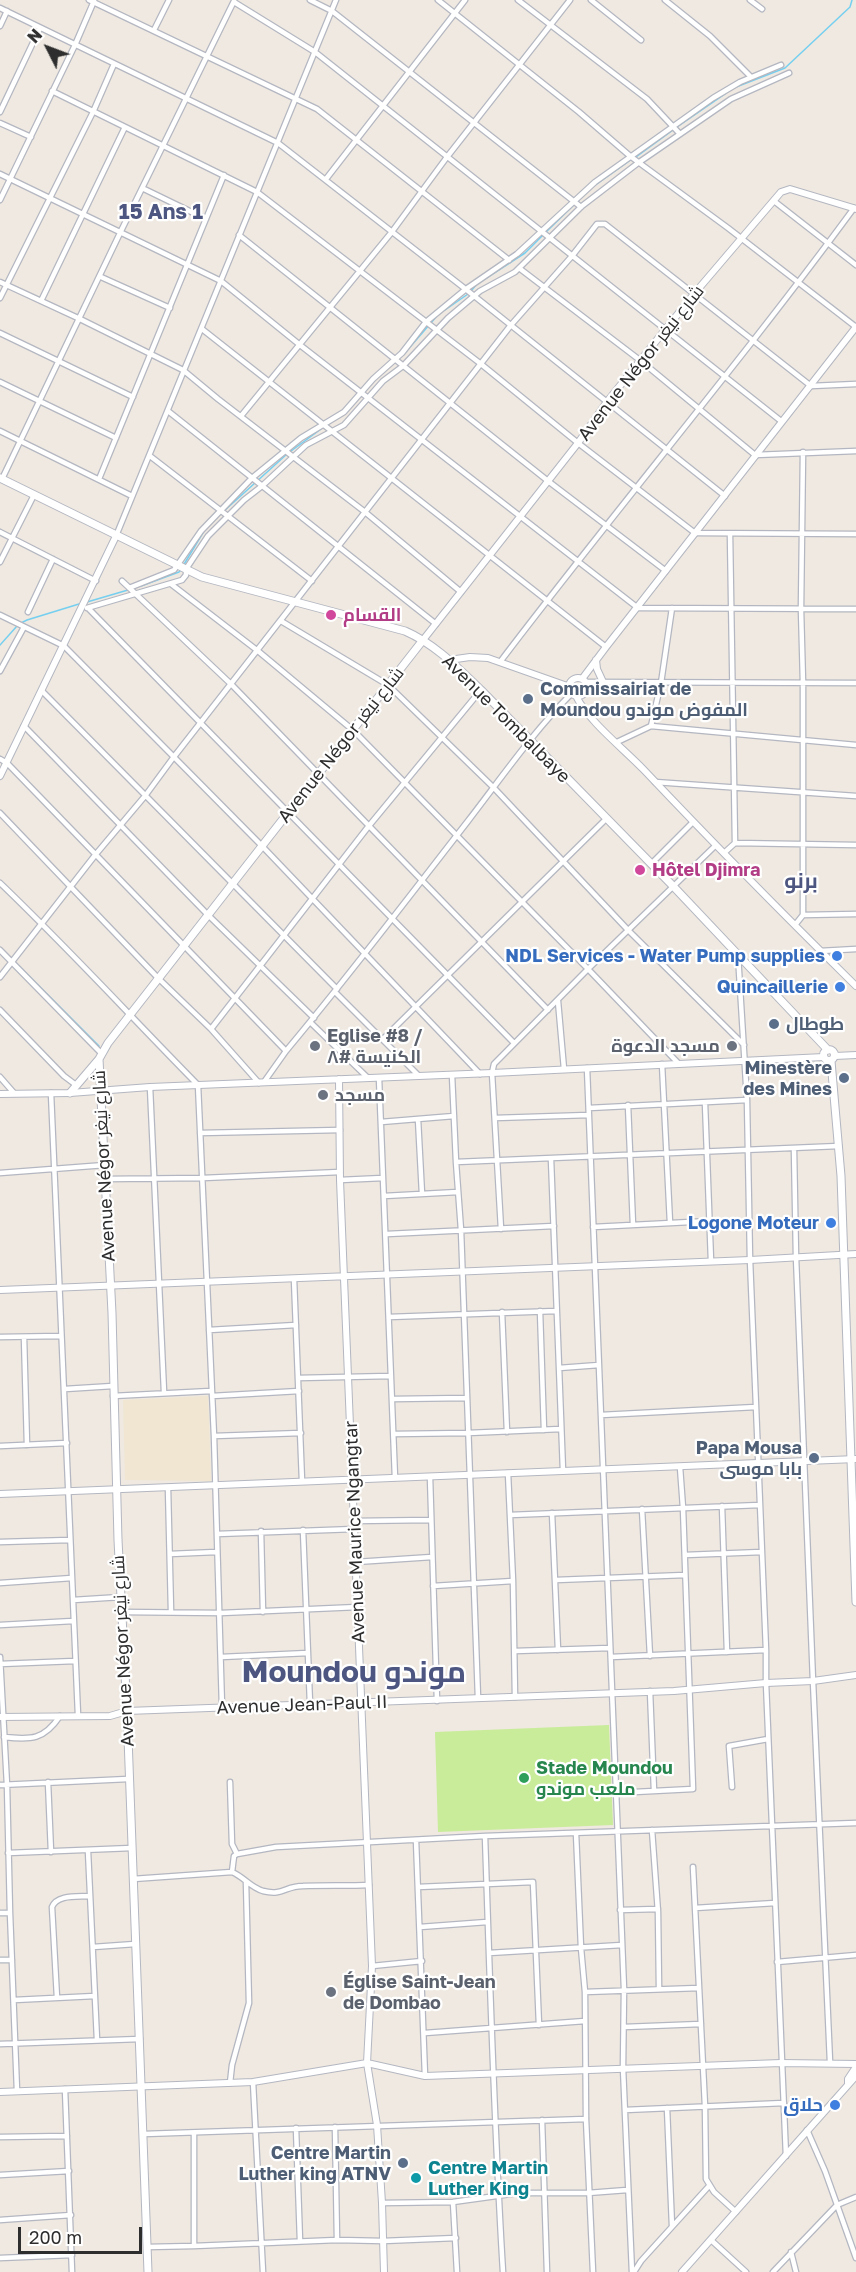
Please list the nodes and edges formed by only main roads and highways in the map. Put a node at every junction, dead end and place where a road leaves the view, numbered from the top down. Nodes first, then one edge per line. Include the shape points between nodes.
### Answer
1 (1, 479) edge
2 (423, 640) junction
3 (100, 1056) junction
4 (70, 1093) road end
5 (853, 1460) edge
6 (856, 1602) edge
7 (147, 2272) edge

1 - 2 main road, Avenue Tombalbaye via 218,582 405,631
2 - 3 main road, Avenue Négor شارع نيغر
2 - 5 main road, Avenue Tombalbaye via 481,690 673,886 829,1056 839,1146
3 - 4 main road
3 - 7 main road, Avenue Négor شارع نيغر
5 - 6 main road

